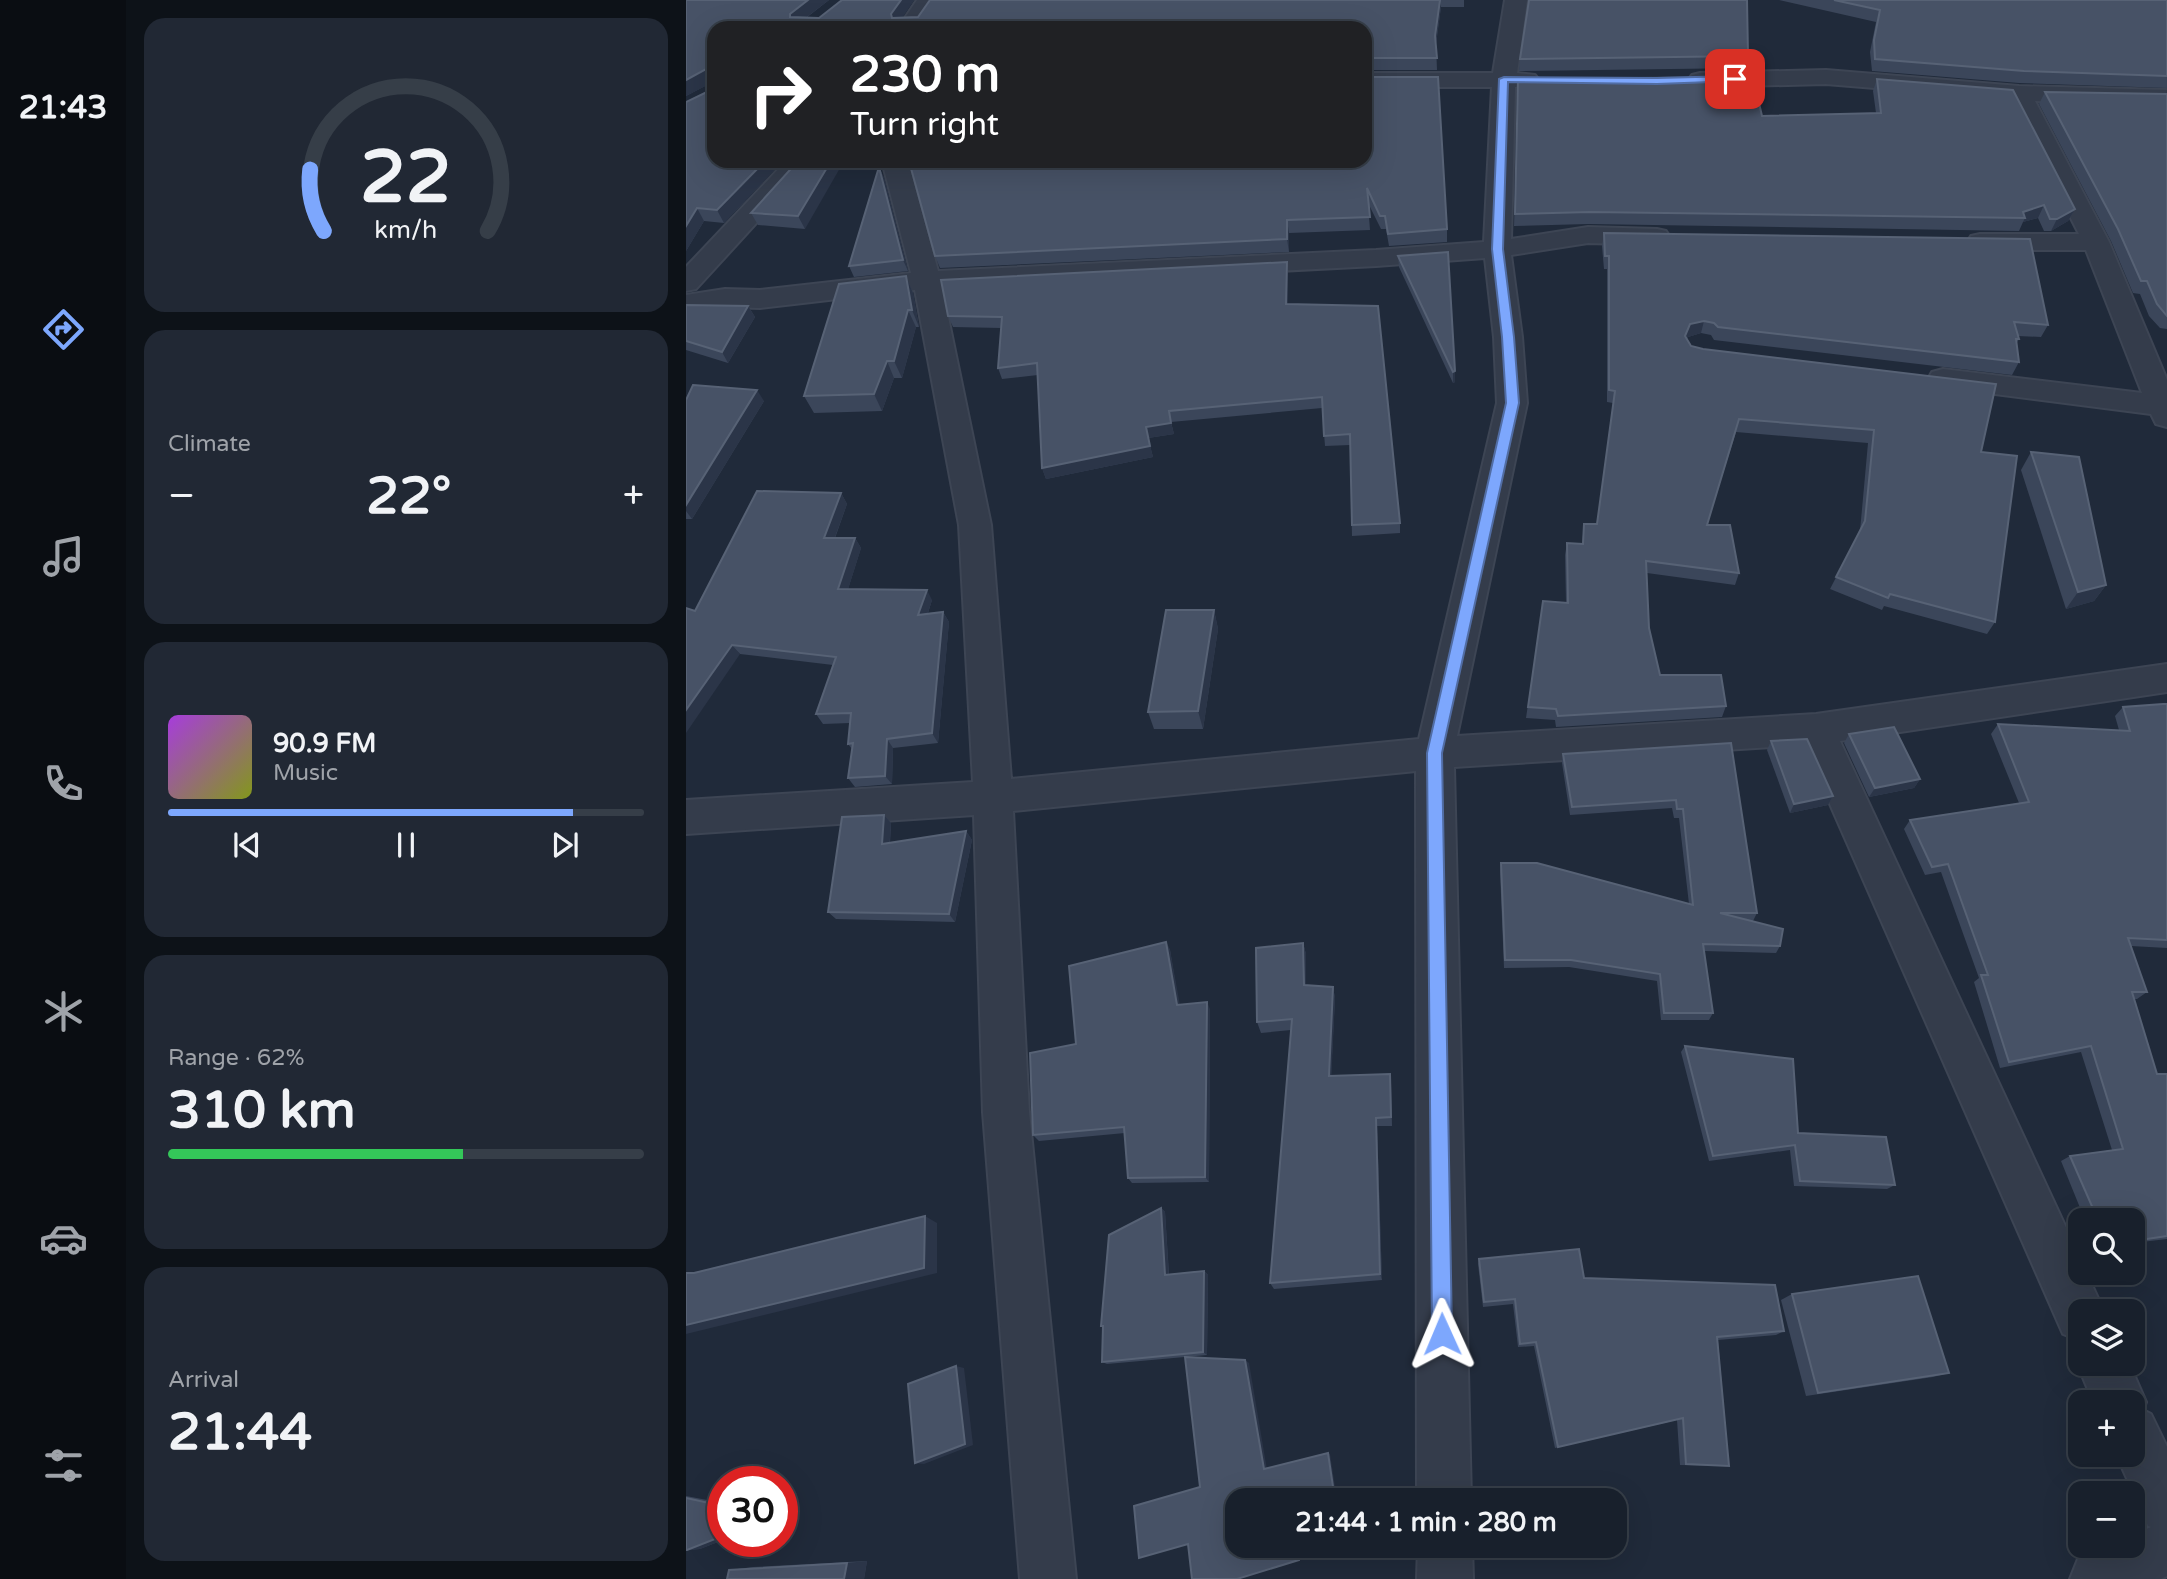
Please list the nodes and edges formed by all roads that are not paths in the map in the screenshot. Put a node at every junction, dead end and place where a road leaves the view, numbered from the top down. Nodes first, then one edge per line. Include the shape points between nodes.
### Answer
1 (928, 0) edge
2 (1516, 0) edge
3 (914, 21) edge
4 (1504, 79) junction
5 (1372, 80) edge
6 (1545, 80) edge
7 (1683, 80) edge
8 (2019, 93) junction
9 (2167, 97) edge
10 (793, 168) edge
11 (897, 168) edge
12 (1685, 237) edge
13 (1949, 242) edge
14 (2096, 242) junction
15 (1497, 249) junction
16 (927, 280) junction
17 (686, 282) edge
18 (686, 304) edge
19 (1917, 376) edge
20 (2163, 411) edge
21 (2167, 678) edge
22 (1816, 729) junction
23 (1435, 753) junction
24 (993, 797) junction
25 (686, 817) edge
26 (2073, 1299) edge
27 (2145, 1458) edge
28 (1444, 1488) edge
29 (2167, 1507) edge
30 (2167, 1548) edge
31 (1445, 1558) edge
32 (1048, 1579) edge
33 (1445, 1579) edge
34 (2098, 1579) edge

1 - 3 street
2 - 4 street
4 - 5 street
4 - 6 street
4 - 15 street
7 - 8 street via 1826,77
8 - 9 street
8 - 14 street
10 - 17 street
11 - 16 street
12 - 15 street via 1588,235
13 - 14 street
14 - 20 street
15 - 16 street
15 - 23 street via 1513,403
16 - 18 street
16 - 24 street via 975,525
19 - 20 street
21 - 22 street
22 - 23 street
22 - 26 street
23 - 24 street
23 - 28 street
24 - 25 street
24 - 32 street via 1006,1112
27 - 29 street
30 - 34 street
31 - 33 street

